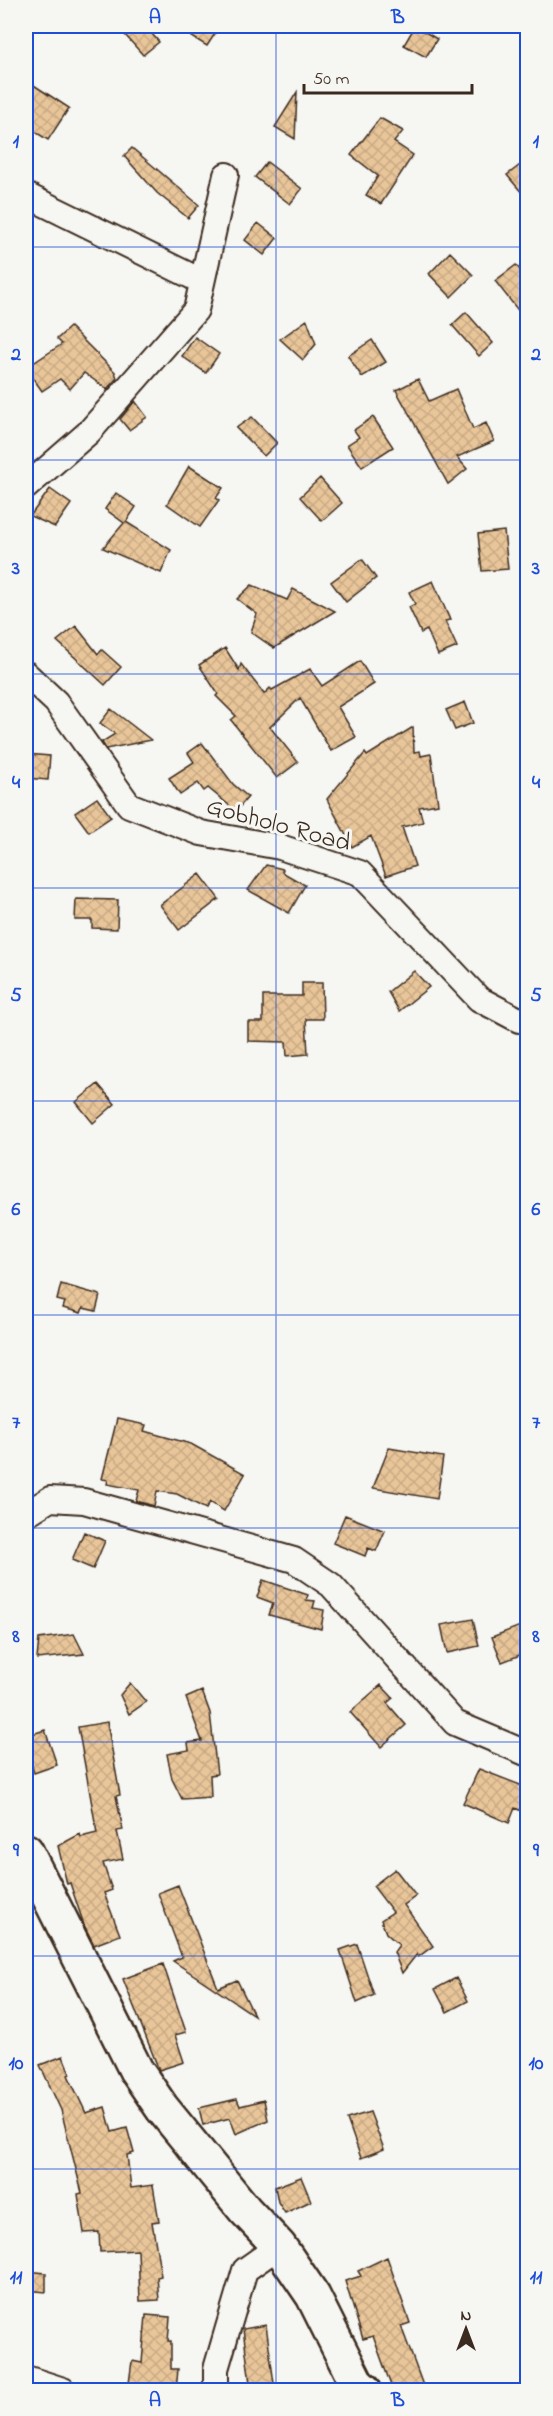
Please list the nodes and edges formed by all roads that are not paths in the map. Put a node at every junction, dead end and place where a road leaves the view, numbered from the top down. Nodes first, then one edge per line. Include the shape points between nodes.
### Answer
1 (226, 176) dead end
2 (26, 195) edge
3 (201, 280) junction
4 (26, 487) edge
5 (26, 674) edge
6 (525, 1026) edge
7 (26, 1514) edge
8 (528, 1754) edge
9 (26, 1851) edge
10 (279, 2246) junction
11 (26, 2378) edge
12 (63, 2391) edge
13 (216, 2391) edge
14 (364, 2391) edge

1 - 3 street
2 - 3 street
3 - 4 street via 196,310 89,432
5 - 6 street, Gobholo Road via 56,702 129,805 201,833 280,847 360,873 479,999
7 - 8 street via 50,1499 84,1501 294,1560 331,1585 455,1723
9 - 10 street via 136,2070 168,2116
10 - 13 street via 245,2270 216,2368
10 - 14 street via 313,2296
11 - 12 street

